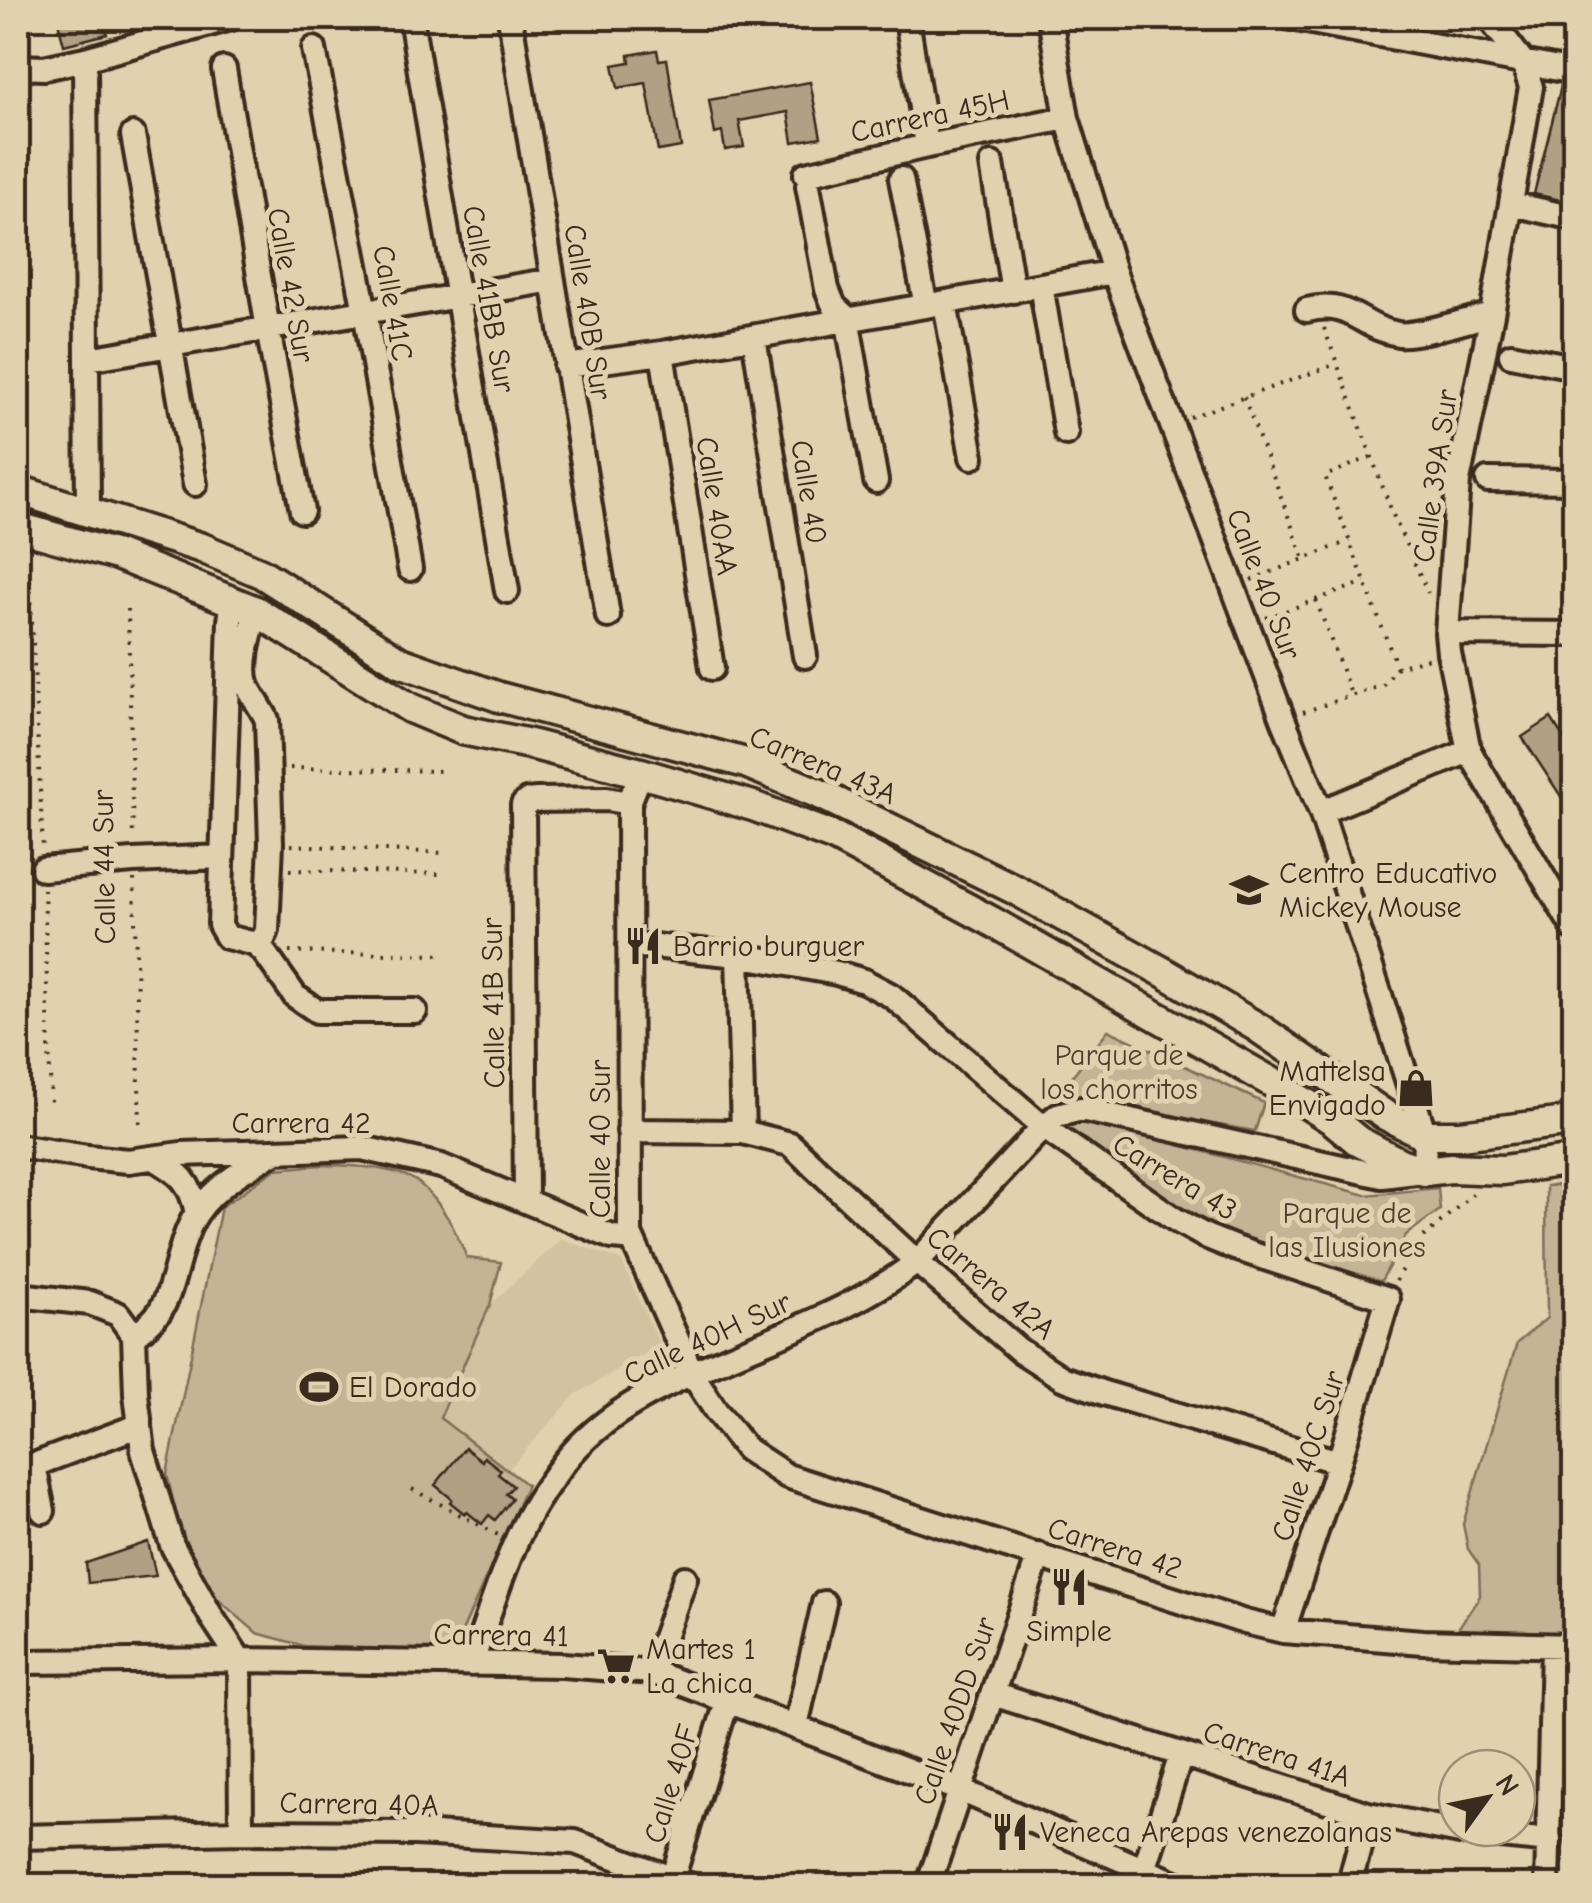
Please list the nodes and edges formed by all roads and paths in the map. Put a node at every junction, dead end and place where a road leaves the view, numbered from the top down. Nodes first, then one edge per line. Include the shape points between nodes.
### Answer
1 (232, 18) edge
2 (411, 18) edge
3 (510, 18) edge
4 (907, 18) edge
5 (1050, 18) edge
6 (1291, 18) edge
7 (1490, 18) edge
8 (314, 49) dead end
9 (85, 59) junction
10 (1523, 62) junction
11 (18, 68) edge
12 (224, 69) dead end
13 (1574, 72) edge
14 (1067, 118) junction
15 (133, 135) dead end
16 (927, 146) junction
17 (992, 164) dead end
18 (901, 178) dead end
19 (1512, 204) junction
20 (1574, 218) edge
21 (1114, 272) junction
22 (553, 280) junction
23 (1041, 286) junction
24 (1014, 291) junction
25 (458, 296) junction
26 (936, 305) junction
27 (1308, 310) dead end
28 (365, 312) junction
29 (1492, 314) junction
30 (847, 318) junction
31 (268, 328) junction
32 (1324, 328) dead end
33 (754, 337) junction
34 (172, 345) junction
35 (662, 353) junction
36 (1511, 355) dead end
37 (88, 359) junction
38 (1336, 364) junction
39 (566, 366) junction
40 (1574, 366) edge
41 (1244, 396) junction
42 (1171, 423) junction
43 (1066, 433) dead end
44 (972, 457) dead end
45 (1371, 457) junction
46 (1488, 480) dead end
47 (1574, 480) edge
48 (876, 481) dead end
49 (195, 484) dead end
50 (18, 490) edge
51 (88, 511) junction
52 (302, 511) dead end
53 (18, 527) edge
54 (1349, 541) junction
55 (1304, 559) junction
56 (410, 570) dead end
57 (30, 580) dead end
58 (1364, 582) junction
59 (1233, 587) junction
60 (508, 592) dead end
61 (1316, 600) junction
62 (244, 605) junction
63 (128, 608) dead end
64 (608, 616) dead end
65 (1248, 625) junction
66 (1574, 634) edge
67 (1448, 643) junction
68 (805, 656) dead end
69 (1396, 667) junction
70 (712, 668) dead end
71 (1352, 695) junction
72 (1283, 718) junction
73 (1469, 751) junction
74 (270, 766) junction
75 (445, 771) dead end
76 (641, 773) junction
77 (629, 803) junction
78 (1322, 812) junction
79 (271, 843) junction
80 (443, 853) dead end
81 (221, 857) junction
82 (134, 861) junction
83 (44, 869) junction
84 (270, 869) junction
85 (440, 874) dead end
86 (1574, 929) edge
87 (628, 945) junction
88 (260, 948) junction
89 (443, 955) dead end
90 (738, 956) junction
91 (415, 1010) dead end
92 (51, 1104) dead end
93 (1574, 1121) edge
94 (140, 1124) dead end
95 (1043, 1127) junction
96 (630, 1131) junction
97 (743, 1132) junction
98 (1425, 1135) junction
99 (18, 1146) edge
100 (277, 1151) junction
101 (154, 1158) junction
102 (1574, 1160) edge
103 (1424, 1170) junction
104 (1480, 1188) dead end
105 (526, 1201) junction
106 (197, 1213) junction
107 (630, 1234) junction
108 (918, 1262) junction
109 (18, 1295) edge
110 (1388, 1299) junction
111 (134, 1336) junction
112 (692, 1373) junction
113 (140, 1425) junction
114 (1339, 1462) junction
115 (412, 1489) dead end
116 (44, 1510) dead end
117 (515, 1545) junction
118 (1039, 1555) junction
119 (685, 1578) dead end
120 (824, 1603) dead end
121 (1282, 1631) junction
122 (1564, 1646) edge
123 (240, 1660) junction
124 (18, 1662) edge
125 (472, 1664) junction
126 (652, 1672) junction
127 (993, 1694) junction
128 (728, 1699) junction
129 (796, 1726) junction
130 (1180, 1755) junction
131 (960, 1790) junction
132 (1368, 1814) junction
133 (1574, 1825) edge
134 (241, 1832) junction
135 (1550, 1833) junction
136 (18, 1837) edge
137 (1141, 1878) edge
138 (679, 1883) edge
139 (928, 1886) edge
140 (1182, 1886) edge
141 (1349, 1886) edge
142 (1547, 1886) edge

1 - 9 street
2 - 25 street, Calle 41BB Sur
3 - 22 street, Calle 40B Sur
4 - 16 street
5 - 14 street, Calle 40 Sur
6 - 10 street
7 - 10 street
8 - 28 street, Calle 41C
9 - 11 street
9 - 37 street
10 - 13 street
10 - 19 street, Calle 39A Sur via 1531,87
12 - 31 street, Calle 42 Sur
14 - 16 street, Carrera 45H
14 - 21 street, Calle 40 Sur
15 - 34 street
16 - 30 street, Carrera 45H via 807,180 827,289
17 - 24 street
18 - 26 street
19 - 20 street
19 - 29 street, Calle 39A Sur
21 - 23 street
21 - 42 street, Calle 40 Sur
22 - 25 street
22 - 39 street, Calle 40B Sur
23 - 24 street
23 - 43 street
24 - 26 street
25 - 28 street
25 - 60 street, Calle 41BB Sur
26 - 30 street
26 - 44 street
27 - 29 street via 1337,307 1401,335
28 - 31 street
28 - 56 street, Calle 41C
29 - 67 street, Calle 39A Sur via 1458,481
30 - 33 street
30 - 48 street
31 - 34 street
31 - 52 street, Calle 42 Sur
32 - 38 path
33 - 35 street
33 - 68 street, Calle 40
34 - 37 street
34 - 49 street
35 - 39 street
35 - 70 street, Calle 40AA
36 - 40 street
37 - 51 street
38 - 41 path
38 - 45 path
39 - 64 street, Calle 40B Sur
41 - 42 path
41 - 55 path
42 - 59 street, Calle 40 Sur
45 - 54 path via 1324,476
45 - 67 path
46 - 47 street
50 - 51 main road, Carrera 43A
51 - 98 main road, Carrera 43A via 262,573 400,662 746,763 822,796 1014,889 1165,973
53 - 62 main road, Carrera 43A via 118,555
54 - 55 path
54 - 58 path
55 - 59 path
57 - 83 path
58 - 61 path
58 - 69 path
59 - 65 street, Calle 40 Sur
61 - 65 path
61 - 71 path
62 - 74 street via 245,671 267,720
62 - 76 main road, Carrera 43A via 410,708 463,730
62 - 81 street via 230,622
63 - 82 path, Calle 44 Sur
65 - 72 street, Calle 40 Sur
66 - 67 street
67 - 69 path
67 - 73 street, Calle 39A Sur
69 - 71 path via 1383,684
71 - 72 path
72 - 78 street, Calle 40 Sur
73 - 78 street
73 - 86 street, Calle 39A Sur
74 - 75 path
74 - 79 street
76 - 77 street, Calle 40 Sur
76 - 103 main road, Carrera 43A via 835,837 1280,1087 1358,1140
77 - 87 street, Calle 40 Sur
77 - 105 street, Calle 41B Sur via 522,804
78 - 98 street, Calle 40 Sur
79 - 80 path
79 - 84 street
81 - 82 street
81 - 88 street via 220,925 226,937
82 - 83 street
82 - 94 path, Calle 44 Sur
83 - 92 path
84 - 85 path
84 - 88 street via 268,930
87 - 90 street, Carrera 43
87 - 96 street, Calle 40 Sur
88 - 89 path
88 - 91 street via 294,996 317,1011
90 - 95 street, Carrera 43 via 837,973 892,996
90 - 97 street
93 - 98 main road, Carrera 43A
95 - 103 street, Carrera 43A via 1081,1110 1382,1176
95 - 108 street, Calle 40H Sur
95 - 110 street, Carrera 43 via 1205,1236
96 - 97 street, Carrera 42A
96 - 107 street, Calle 40 Sur
97 - 108 street, Carrera 42A via 790,1144
98 - 103 street, Calle 40 Sur
99 - 101 street, Carrera 42 via 88,1158
100 - 101 street, Carrera 42
100 - 105 street, Carrera 42 via 362,1148 441,1166
100 - 106 street via 232,1178
101 - 106 street via 189,1185
102 - 103 main road, Carrera 43A via 1503,1170
104 - 110 path via 1419,1240
105 - 107 street, Carrera 42 via 612,1237
106 - 111 street via 158,1314
107 - 112 street, Calle 40 Sur
108 - 112 street, Calle 40H Sur via 866,1296
108 - 114 street, Carrera 42A via 1019,1350 1062,1378
109 - 111 street via 90,1303 118,1314
110 - 114 street, Calle 40C Sur
111 - 113 street
112 - 117 street, Calle 40H Sur via 596,1429 564,1464
112 - 118 street, Carrera 42 via 729,1430 787,1476
113 - 116 street via 34,1464
113 - 123 street via 172,1545
114 - 121 street, Calle 40C Sur
115 - 117 path
117 - 125 street, Calle 40H Sur
118 - 121 street, Carrera 42
118 - 127 street, Calle 40DD Sur
119 - 126 street
120 - 129 street
121 - 122 street, Carrera 42
122 - 135 street
123 - 124 street, Carrera 41
123 - 125 street, Carrera 41
123 - 134 street
125 - 126 street, Carrera 41
126 - 128 street, Carrera 41
127 - 130 street, Carrera 41A
127 - 131 street, Calle 40DD Sur
128 - 129 street, Carrera 41
128 - 138 street, Calle 40F
129 - 131 street, Carrera 41
130 - 132 street, Carrera 41A
130 - 137 street
131 - 137 street, Carrera 41
131 - 139 street, Calle 40DD Sur
132 - 135 street, Carrera 41A via 1460,1832
132 - 141 street
133 - 135 street, Carrera 41A
134 - 136 street, Carrera 40A
134 - 138 street, Carrera 40A via 575,1842
135 - 142 street
137 - 140 street, Carrera 41

